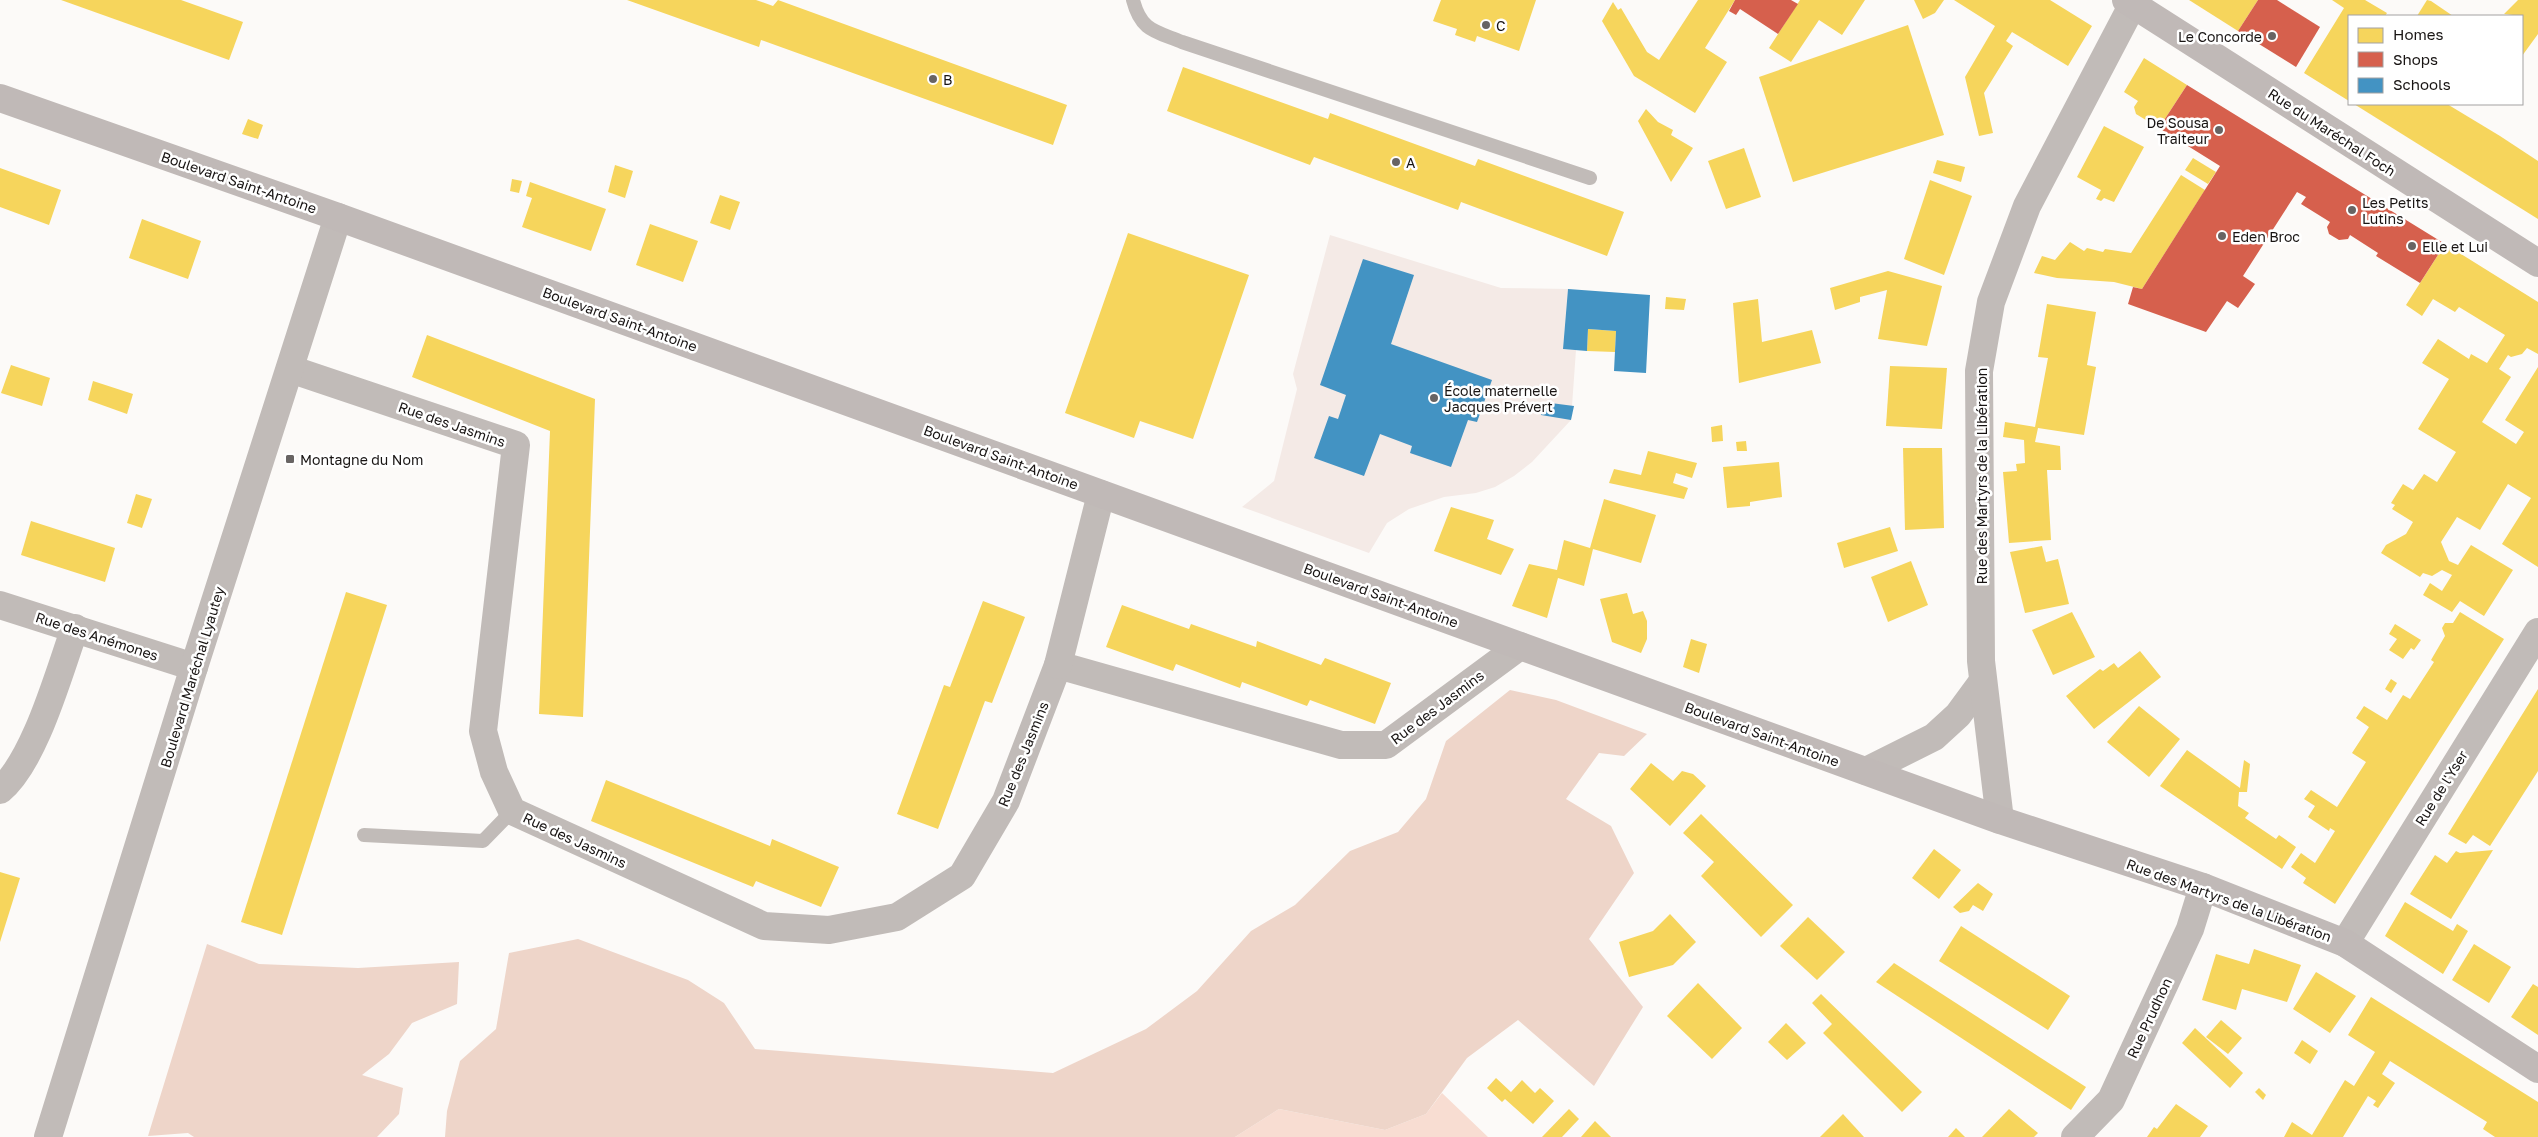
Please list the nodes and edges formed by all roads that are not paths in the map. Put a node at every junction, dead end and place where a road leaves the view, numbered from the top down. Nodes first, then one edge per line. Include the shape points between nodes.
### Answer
1 (1132, 0) edge
2 (2131, 1) edge
3 (0, 98) edge
4 (1590, 178) dead end
5 (338, 217) junction
6 (2538, 264) edge
7 (290, 369) junction
8 (1101, 494) junction
9 (0, 605) edge
10 (75, 628) junction
11 (2538, 632) edge
12 (1520, 646) junction
13 (1058, 665) junction
14 (194, 667) junction
15 (1983, 680) junction
16 (1866, 771) junction
17 (0, 790) edge
18 (512, 811) junction
19 (2000, 820) junction
20 (364, 835) dead end
21 (2203, 887) junction
22 (2345, 944) junction
23 (2538, 1069) edge
24 (48, 1137) edge
25 (2075, 1137) edge

1 - 4 lane via 1137,16 1150,29 1182,42
2 - 6 street, Rue du Maréchal Foch
2 - 15 street, Rue des Martyrs de la Libération via 2027,206 1991,302 1979,371
3 - 5 street, Boulevard Saint-Antoine
5 - 7 street, Boulevard Maréchal Lyautey
5 - 8 street, Boulevard Saint-Antoine
7 - 14 street, Boulevard Maréchal Lyautey
7 - 18 street, Rue des Jasmins via 516,445 484,731 494,772
8 - 12 street, Boulevard Saint-Antoine
8 - 13 street, Rue des Jasmins
9 - 10 street, Rue des Anémones
10 - 14 street, Rue des Anémones
10 - 17 street via 37,734 8,784
11 - 22 street, Rue de l'Yser
12 - 13 street, Rue des Jasmins via 1386,745 1341,745
12 - 16 street, Boulevard Saint-Antoine
13 - 18 street, Rue des Jasmins via 1006,801 962,876 897,917 829,930 764,926
14 - 24 street, Boulevard Maréchal Lyautey
15 - 16 street via 1958,716 1934,737
15 - 19 street, Rue des Martyrs de la Libération
16 - 19 street, Boulevard Saint-Antoine
18 - 20 lane via 483,841
19 - 21 street, Rue des Martyrs de la Libération
21 - 22 street, Rue des Martyrs de la Libération
21 - 25 street, Rue Prudhon via 2190,929 2111,1100
22 - 23 street, Rue des Martyrs de la Libération

